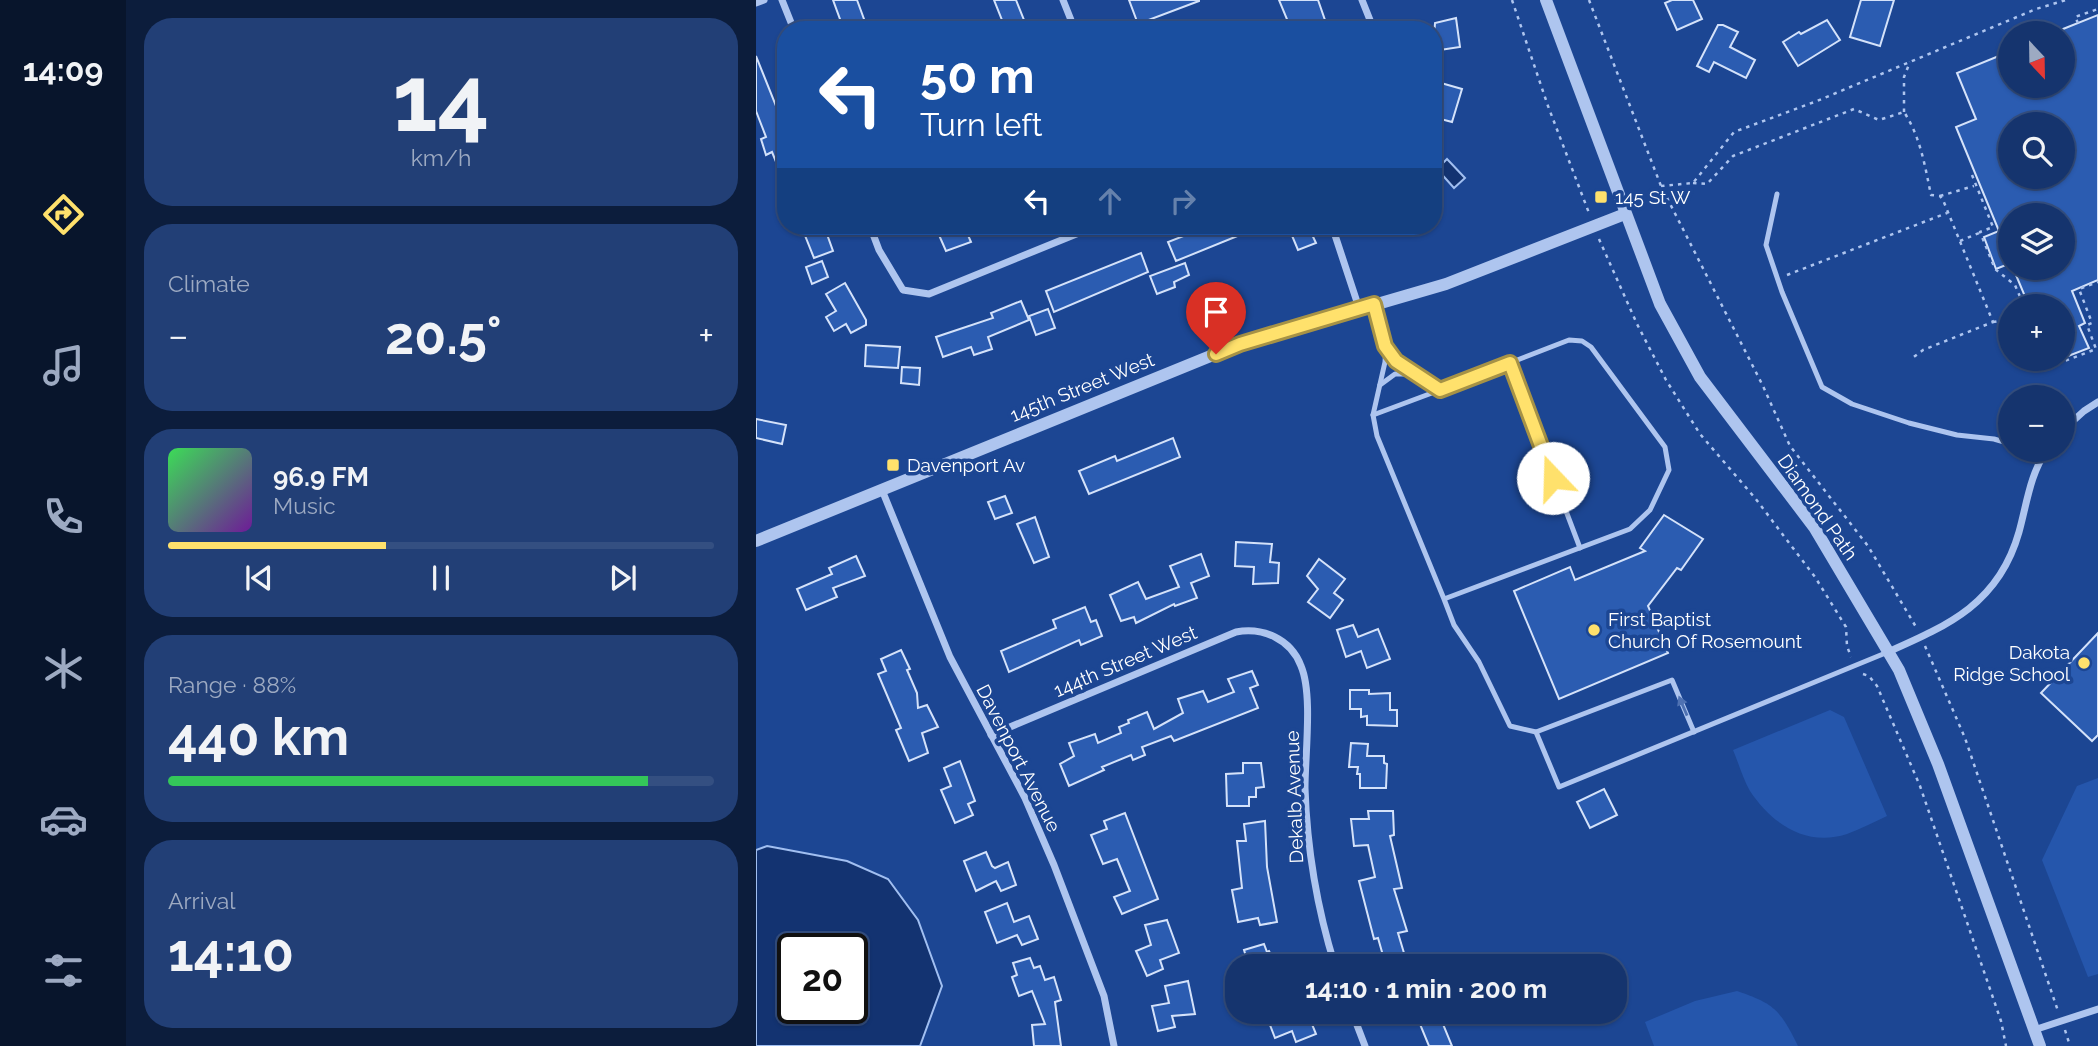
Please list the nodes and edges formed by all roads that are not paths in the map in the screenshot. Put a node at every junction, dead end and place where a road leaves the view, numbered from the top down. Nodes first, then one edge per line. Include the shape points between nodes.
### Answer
1 (764, 0) edge
2 (782, 0) edge
3 (1063, 0) edge
4 (1362, 0) edge
5 (1546, 0) edge
6 (756, 3) edge
7 (790, 21) edge
8 (1071, 21) edge
9 (1370, 21) edge
10 (1777, 194) dead end
11 (1625, 214) junction
12 (873, 235) edge
13 (1074, 235) edge
14 (1335, 235) edge
15 (1374, 304) junction
16 (1359, 308) junction
17 (1385, 346) junction
18 (1510, 363) junction
19 (1413, 374) junction
20 (1380, 386) junction
21 (1440, 390) junction
22 (2098, 402) edge
23 (1373, 415) junction
24 (2075, 419) edge
25 (1998, 440) edge
26 (2041, 462) edge
27 (882, 490) junction
28 (756, 541) edge
29 (1580, 548) junction
30 (1444, 599) junction
31 (1274, 636) joint
32 (1888, 652) junction
33 (1536, 732) junction
34 (1694, 732) junction
35 (991, 735) junction
36 (1332, 954) edge
37 (2098, 1009) edge
38 (1357, 1024) edge
39 (2034, 1030) junction
40 (1114, 1046) edge
41 (1365, 1046) edge
42 (2040, 1046) edge

1 - 6 street
2 - 7 street
3 - 8 street
4 - 9 street
5 - 11 street, Diamond Path
10 - 25 lane via 1766,245 1822,387 1852,404 1909,423
11 - 15 street, 145th Street West via 1446,284
11 - 32 street, Diamond Path via 1660,304 1700,377 1814,527
12 - 13 street via 902,290 929,294
14 - 16 street
15 - 16 street, 145th Street West
15 - 17 lane
16 - 27 street, 145th Street West via 1240,344
17 - 19 lane
17 - 20 lane
18 - 21 lane
18 - 29 lane
18 - 29 lane via 1569,340 1582,341 1591,346 1665,447 1669,470 1650,510 1630,529
19 - 20 lane via 1395,374
19 - 21 lane
20 - 23 lane
21 - 23 lane
22 - 24 street
23 - 30 lane via 1377,436
26 - 32 street via 2003,569 1979,600 1948,625
27 - 28 street, 145th Street West
27 - 35 street, Davenport Avenue via 950,657
29 - 30 lane
30 - 33 lane via 1510,726
31 - 35 street, 144th Street West via 1236,632
31 - 36 street, Dekalb Avenue via 1294,652 1304,674 1309,848
32 - 34 lane
32 - 39 street, Diamond Path via 1938,764
34 -> 33 lane via 1672,680
33 - 34 lane via 1559,788
35 - 40 street, Davenport Avenue via 1054,865 1104,996
37 - 39 street
38 - 41 street
39 - 42 street, Diamond Path

